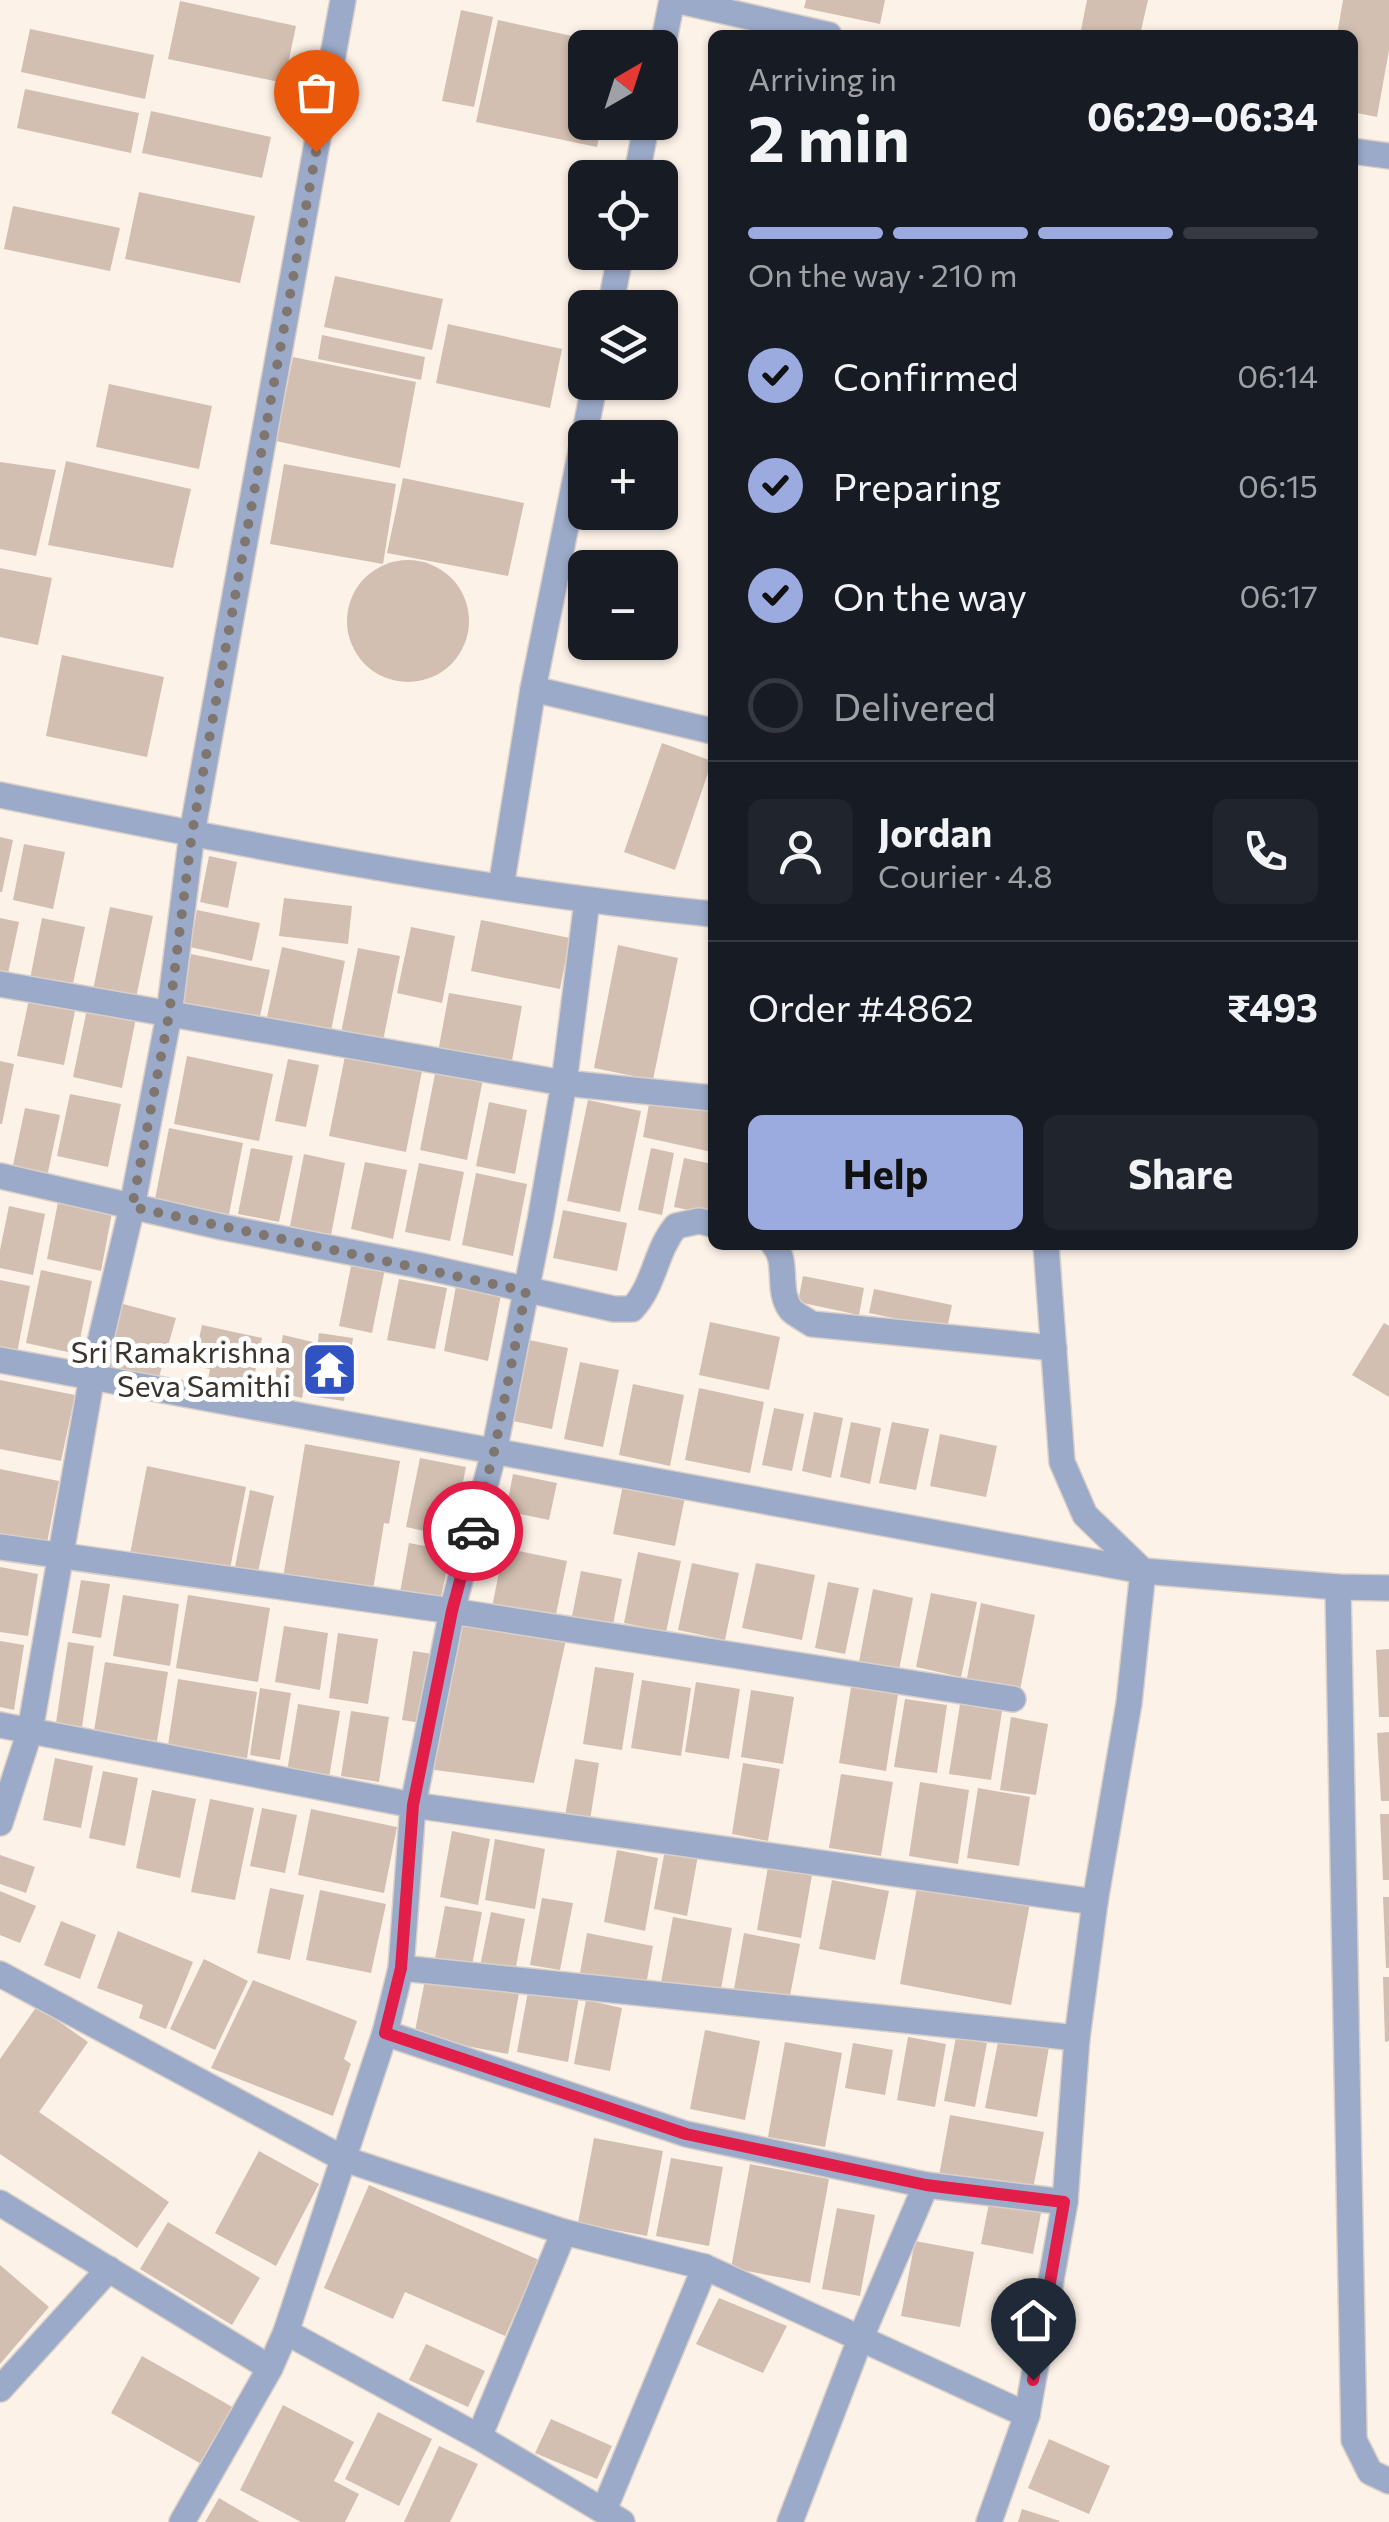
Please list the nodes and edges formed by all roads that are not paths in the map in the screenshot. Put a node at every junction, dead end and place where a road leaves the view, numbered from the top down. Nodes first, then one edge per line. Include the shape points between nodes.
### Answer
1 (343, 0) edge
2 (673, 0) edge
3 (666, 30) edge
4 (807, 30) edge
5 (1358, 152) edge
6 (1389, 156) edge
7 (591, 400) edge
8 (533, 690) junction
9 (708, 729) edge
10 (0, 796) edge
11 (192, 833) junction
12 (501, 887) junction
13 (587, 902) junction
14 (708, 914) edge
15 (0, 984) edge
16 (169, 1015) junction
17 (564, 1084) junction
18 (708, 1098) edge
19 (0, 1176) edge
20 (132, 1207) junction
21 (708, 1223) edge
22 (778, 1250) edge
23 (1046, 1250) edge
24 (526, 1291) junction
25 (1054, 1348) junction
26 (0, 1360) edge
27 (92, 1376) junction
28 (494, 1452) junction
29 (0, 1547) edge
30 (58, 1558) junction
31 (1143, 1571) junction
32 (1388, 1585) edge
33 (1338, 1587) junction
34 (452, 1611) junction
35 (1013, 1699) dead end
36 (0, 1726) edge
37 (30, 1730) junction
38 (413, 1805) junction
39 (0, 1823) edge
40 (1095, 1902) junction
41 (401, 1968) junction
42 (2, 1980) edge
43 (385, 2033) junction
44 (1077, 2038) junction
45 (344, 2159) junction
46 (926, 2185) junction
47 (1064, 2202) junction
48 (0, 2203) edge
49 (564, 2232) junction
50 (705, 2267) junction
51 (109, 2269) junction
52 (286, 2332) junction
53 (861, 2337) junction
54 (270, 2368) junction
55 (0, 2389) edge
56 (1027, 2415) junction
57 (478, 2436) junction
58 (1389, 2481) edge
59 (613, 2516) edge
60 (182, 2522) edge
61 (790, 2522) edge
62 (989, 2522) edge

1 - 11 street
2 - 3 street
2 - 4 street
5 - 6 street
7 - 8 street
8 - 9 street
8 - 12 street
10 - 11 street
11 - 12 street
11 - 16 street
12 - 13 street
13 - 14 street
13 - 17 street
15 - 16 street
16 - 17 street
16 - 20 street
17 - 18 street
17 - 24 street
19 - 20 street
20 - 24 street
20 - 27 street
21 - 24 street via 676,1226 662,1242 646,1295 632,1309
22 - 25 street via 784,1294 792,1311 812,1324
23 - 25 street
24 - 28 street
25 - 31 street via 1062,1462 1085,1515
26 - 27 street
27 - 28 street
27 - 30 street
28 - 31 street
28 - 34 street
29 - 30 street
30 - 34 street
30 - 37 street
31 - 33 street
31 - 40 street via 1129,1703
32 - 33 street
33 - 58 street via 1354,2440 1370,2472
34 - 35 street
34 - 38 street
36 - 37 street
37 - 38 street
37 - 39 street
38 - 40 street
38 - 41 street
40 - 44 street
41 - 43 street
41 - 44 street
42 - 45 street
43 - 45 street
43 - 46 street via 686,2134
44 - 47 street
45 - 49 street
45 - 52 street
46 - 47 street
46 - 53 street
47 - 56 street
48 - 51 street
49 - 50 street
49 - 57 street
50 - 53 street
50 - 59 street
51 - 54 street
51 - 55 street
52 - 54 street
52 - 57 street
53 - 56 street
53 - 61 street
54 - 60 street
56 - 62 street
57 - 59 street

